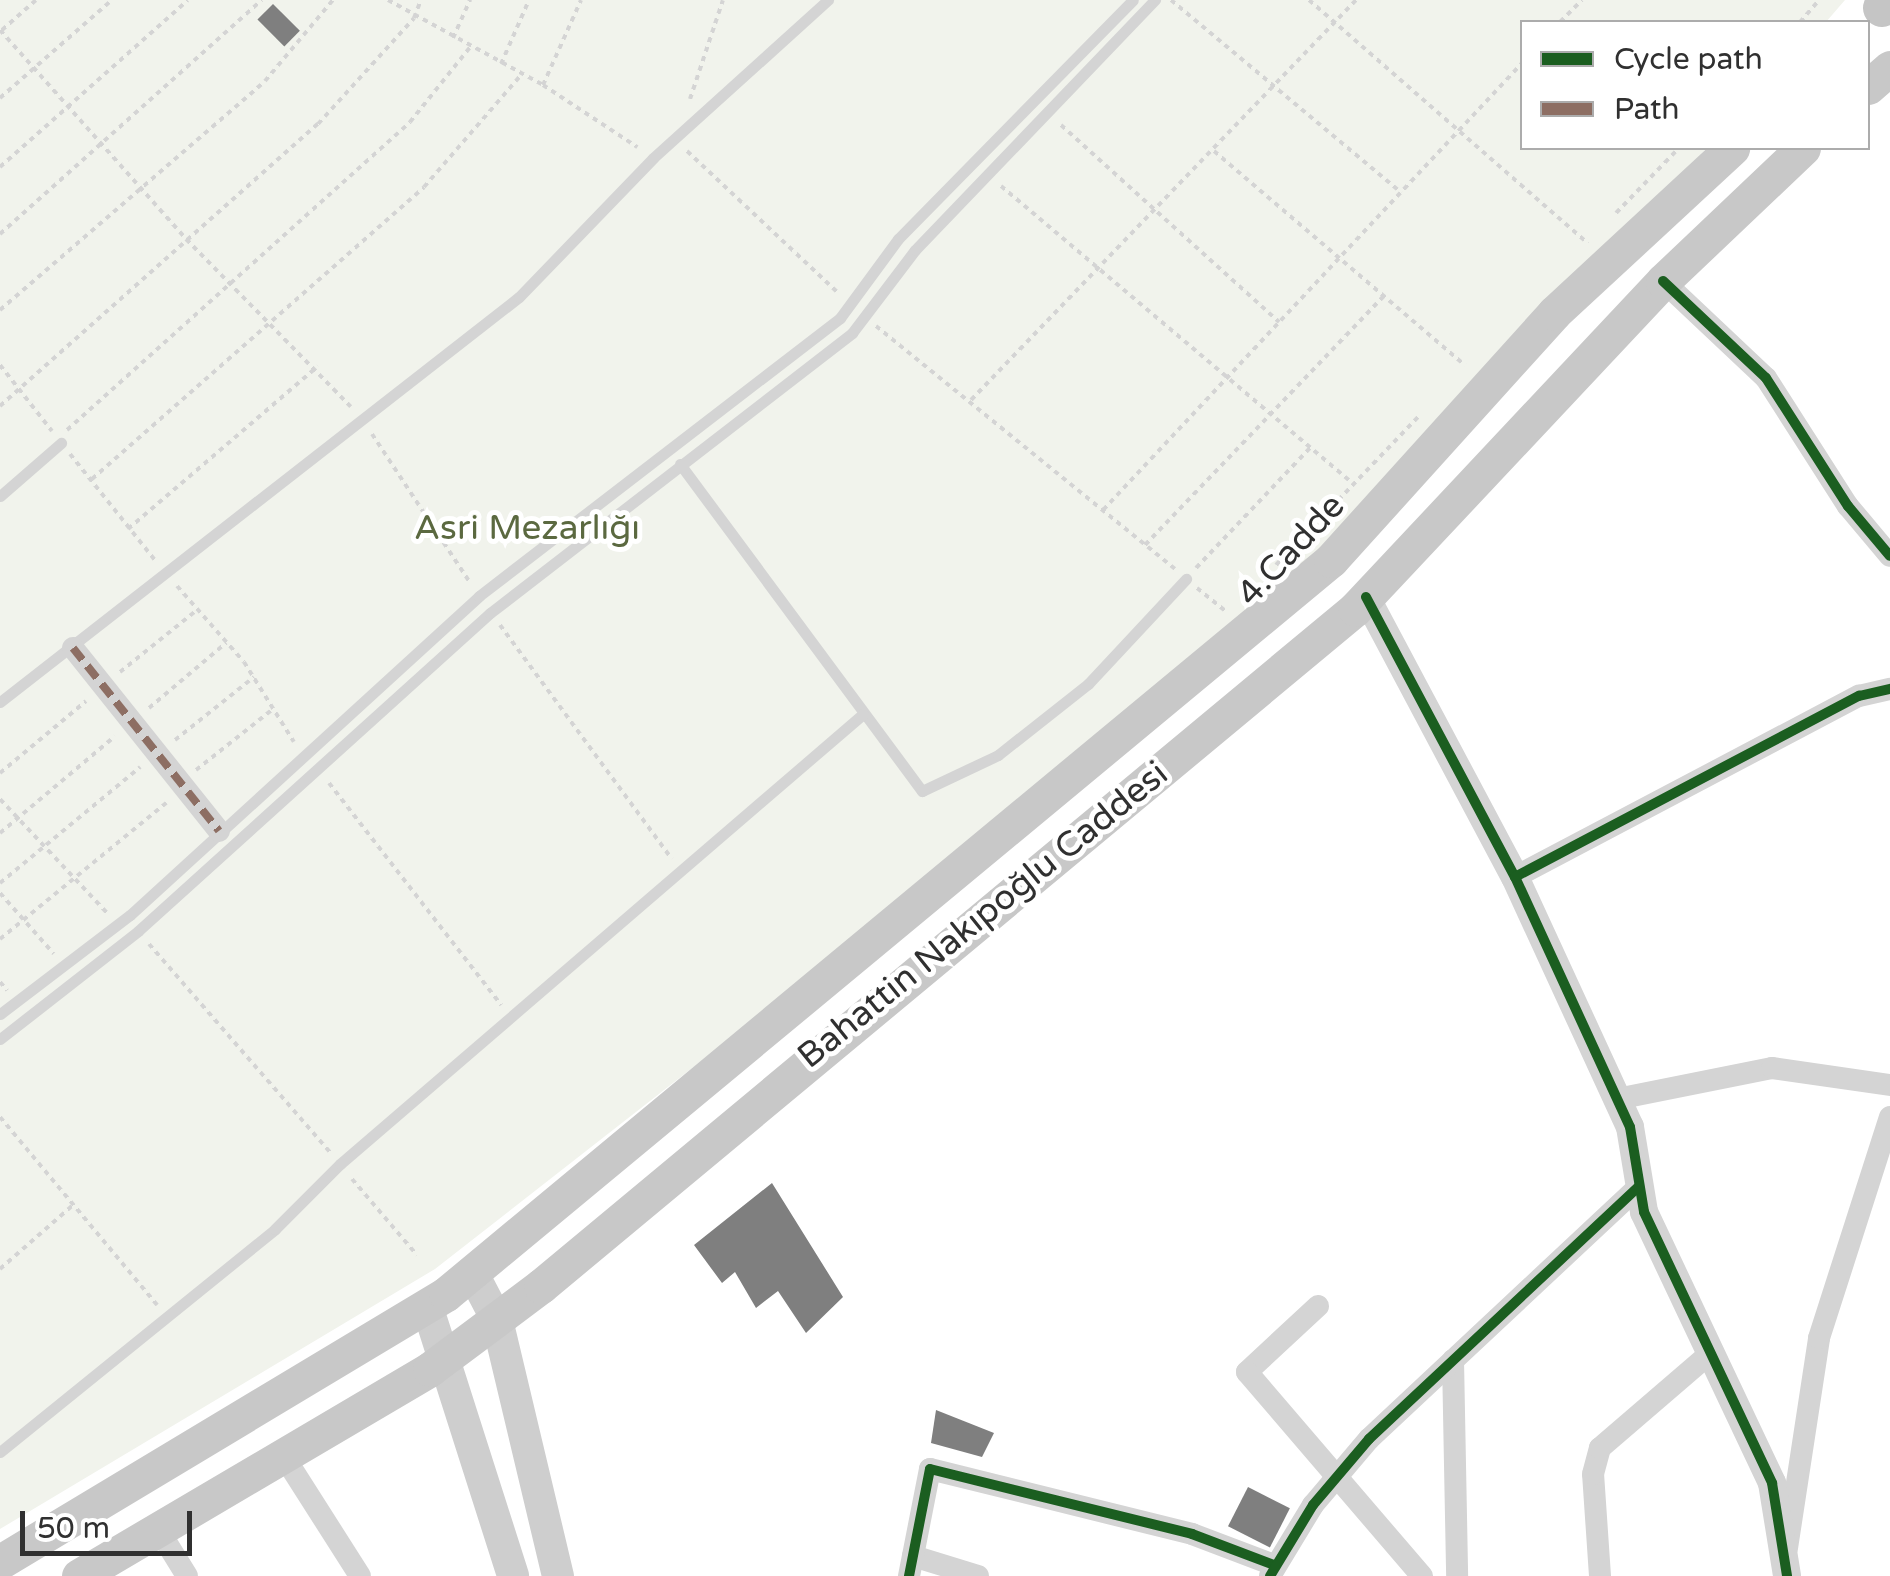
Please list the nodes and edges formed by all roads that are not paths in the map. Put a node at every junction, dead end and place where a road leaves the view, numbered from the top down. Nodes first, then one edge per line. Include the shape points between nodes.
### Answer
1 (828, 0) edge
2 (1133, 0) edge
3 (1155, 0) edge
4 (1890, 68) edge
5 (1870, 85) edge
6 (1730, 150) edge
7 (1801, 150) edge
8 (1663, 281) junction
9 (62, 444) road end
10 (680, 464) junction
11 (0, 496) edge
12 (1890, 556) edge
13 (1186, 579) road end
14 (1366, 596) junction
15 (73, 648) junction
16 (1890, 689) edge
17 (0, 702) edge
18 (862, 714) junction
19 (219, 831) junction
20 (1516, 877) junction
21 (0, 1014) edge
22 (0, 1038) edge
23 (1890, 1085) edge
24 (1617, 1099) junction
25 (1890, 1117) edge
26 (1640, 1186) junction
27 (472, 1272) junction
28 (426, 1306) junction
29 (1318, 1306) dead end
30 (497, 1320) junction
31 (1708, 1355) junction
32 (444, 1359) junction
33 (1453, 1360) junction
34 (0, 1452) edge
35 (283, 1455) junction
36 (1338, 1474) junction
37 (158, 1529) junction
38 (0, 1562) edge
39 (911, 1566) edge
40 (1786, 1569) edge
41 (1272, 1570) edge
42 (78, 1576) edge
43 (187, 1576) edge
44 (360, 1576) edge
45 (513, 1576) edge
46 (558, 1576) edge
47 (978, 1576) edge
48 (1422, 1576) edge
49 (1457, 1576) edge
50 (1600, 1576) edge

1 - 15 lane via 654,158 519,297
2 - 19 lane via 898,239 852,306 479,596
3 - 10 lane via 915,250 866,318
4 - 5 main road
6 - 27 main road, Bahattin Nakıpoğlu Caddesi via 1554,314 1331,560
7 - 8 main road, Bahattin Nakıpoğlu Caddesi
8 - 12 street via 1766,378 1848,506
8 - 14 main road, Bahattin Nakıpoğlu Caddesi
9 - 11 lane
10 - 18 lane
10 - 22 lane via 490,613 138,931
13 - 18 lane via 1088,684 998,755 922,791
14 - 20 street
14 - 30 main road, Bahattin Nakıpoğlu Caddesi
15 - 17 lane
15 - 19 street
16 - 20 street via 1859,696
18 - 34 lane via 340,1164 276,1229
19 - 21 lane via 117,924
20 - 24 street
23 - 24 street via 1772,1068
24 - 26 street via 1630,1127
25 - 40 street via 1819,1338
26 - 31 street via 1644,1212
26 - 33 street
27 - 28 main road, Bahattin Nakıpoğlu Caddesi
27 - 30 main road
28 - 32 main road
28 - 38 main road, Bahattin Nakıpoğlu Caddesi
29 - 36 street via 1248,1372
30 - 32 main road, Bahattin Nakıpoğlu Caddesi
30 - 46 main road
31 - 40 street via 1772,1483
31 - 50 street via 1600,1448 1593,1474
32 - 35 main road, Bahattin Nakıpoğlu Caddesi
32 - 45 main road
33 - 36 street
33 - 49 street
35 - 37 main road, Bahattin Nakıpoğlu Caddesi
35 - 44 street
36 - 41 street
36 - 48 street
37 - 42 main road, Bahattin Nakıpoğlu Caddesi
37 - 43 street
39 - 41 street via 930,1469 1192,1534
39 - 47 street

